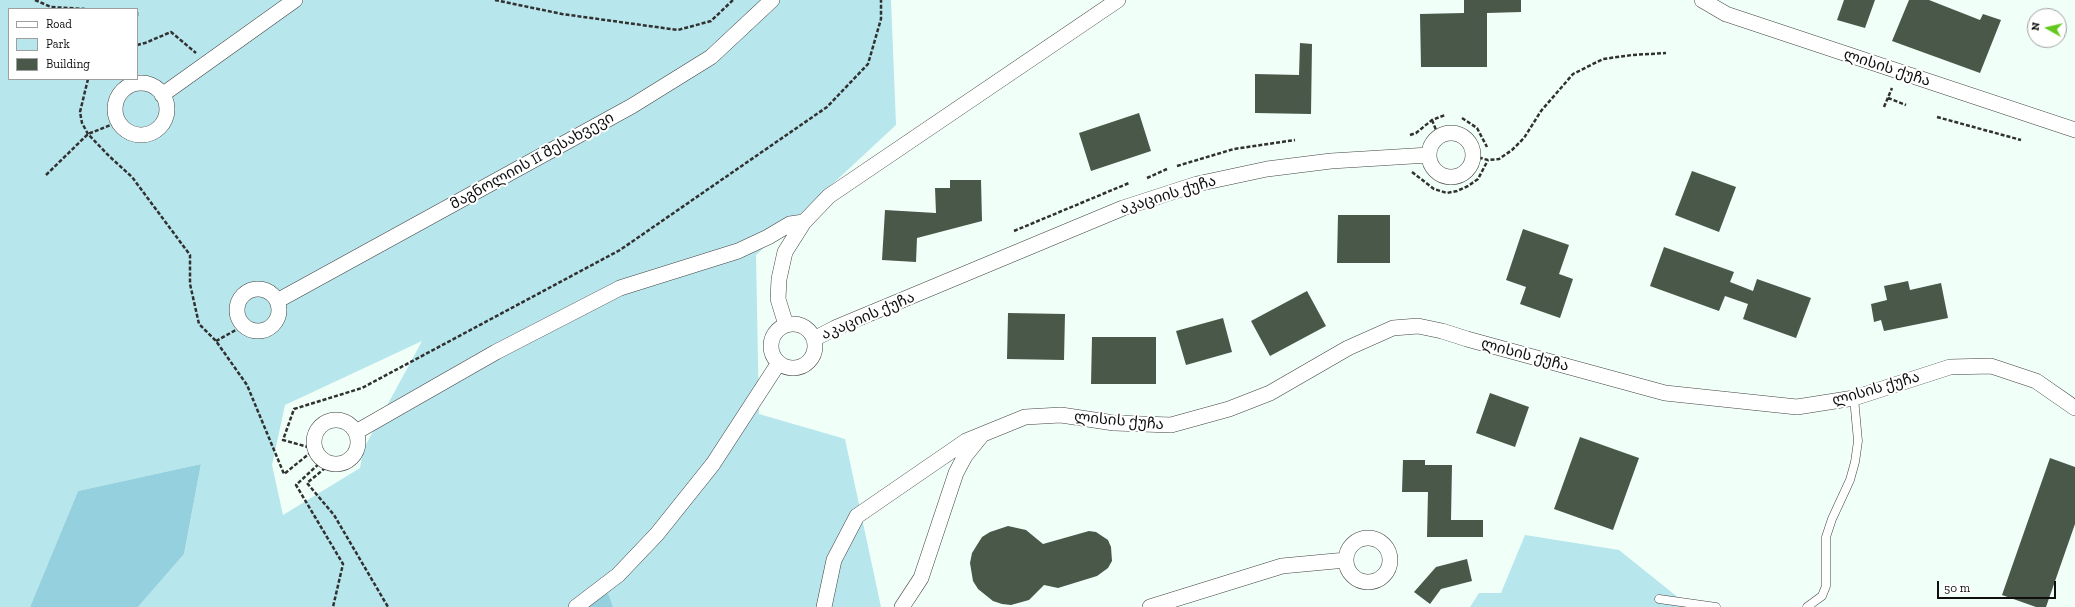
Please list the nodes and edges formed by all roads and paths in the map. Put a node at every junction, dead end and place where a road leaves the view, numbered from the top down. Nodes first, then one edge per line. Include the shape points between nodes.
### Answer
1 (34, 0) edge
2 (295, 0) edge
3 (495, 0) edge
4 (733, 0) edge
5 (772, 0) edge
6 (881, 0) edge
7 (1118, 0) edge
8 (1702, 0) edge
9 (68, 8) edge
10 (138, 45) edge
11 (1666, 53) dead end
12 (208, 62) junction
13 (88, 80) edge
14 (1892, 88) dead end
15 (162, 94) junction
16 (1888, 98) junction
17 (1906, 105) dead end
18 (1884, 107) dead end
19 (1445, 115) dead end
20 (1937, 117) dead end
21 (1462, 118) dead end
22 (1432, 120) junction
23 (118, 122) junction
24 (1436, 130) dead end
25 (2075, 130) edge
26 (88, 134) junction
27 (1410, 135) dead end
28 (1294, 140) dead end
29 (2021, 140) dead end
30 (1487, 147) dead end
31 (1429, 155) junction
32 (1473, 156) junction
33 (1488, 160) junction
34 (1177, 166) dead end
35 (1167, 169) dead end
36 (1410, 171) dead end
37 (46, 175) dead end
38 (1146, 178) dead end
39 (1129, 183) dead end
40 (804, 222) junction
41 (1014, 231) dead end
42 (277, 301) junction
43 (786, 325) junction
44 (243, 326) junction
45 (814, 339) junction
46 (216, 341) junction
47 (778, 364) junction
48 (1854, 398) junction
49 (2075, 408) edge
50 (356, 432) junction
51 (982, 435) junction
52 (323, 458) junction
53 (1346, 560) dead end
54 (1659, 599) dead end
55 (333, 607) edge
56 (388, 607) edge
57 (576, 607) edge
58 (824, 607) edge
59 (902, 607) edge
60 (1150, 607) edge
61 (1716, 607) edge
62 (1807, 607) edge

1 - 9 path via 51,7
2 - 12 street
3 - 4 path via 562,14 678,30 711,21
5 - 42 street, მაგნოლიის II შესახვევი via 711,57 632,106
6 - 52 path via 881,19 868,64 827,107 620,250 362,388 294,409 283,440
7 - 40 street via 829,196
8 - 25 street, ლისის ქუჩა via 1726,14
10 - 12 path via 146,44 171,32
11 - 33 path via 1603,60 1573,74 1541,111 1524,138 1499,159
12 - 15 street
13 - 26 path via 80,112
14 - 16 path
15 - 23 street via 152,86 140,84 124,90 116,105 115,114
15 - 23 street via 166,102 166,114 161,126 155,131 147,135 134,134 123,129
16 - 17 path
16 - 18 path
19 - 22 path
20 - 29 path
21 - 30 path via 1477,128
22 - 24 path
22 - 27 path
23 - 26 path
26 - 37 path
26 - 46 path via 132,177 190,255 190,284 199,324
28 - 34 path via 1234,149
31 - 32 street via 1434,169 1440,175 1454,178 1468,170
31 - 32 street via 1433,142 1445,134 1452,133 1465,138 1473,149
31 - 45 street, აკაციის ქუჩა via 1331,161 1267,169 1197,184 1122,208
32 - 33 path
33 - 36 path via 1478,179 1468,186 1446,193 1434,189
35 - 38 path
39 - 41 path
40 - 43 street via 785,252 779,279 778,299
40 - 50 street via 790,224 738,251 620,288 496,352
42 - 44 street via 278,316 270,328 256,332
42 - 44 street via 268,291 261,289 248,291 242,295 236,307 236,314
43 - 45 street, აკაციის ქუჩა via 806,328
43 - 47 street via 776,332 771,342 771,354
44 - 46 path
45 - 47 street via 814,355 802,367 790,368
46 - 52 path via 247,385 284,474
47 - 57 street via 713,464 658,534 618,575
48 - 49 street, ლისის ქუჩა via 1950,367 1991,366 2036,381
48 - 51 street, ლისის ქუჩა via 1797,407 1665,393 1418,326 1393,328 1348,348 1270,393 1230,409 1171,425 1114,423 1061,415 1032,416
48 - 62 lane via 1858,441 1855,462 1826,536 1826,586 1822,596
50 - 52 street via 358,446 351,459 338,464
50 - 52 street via 346,422 331,421 325,424 316,435
51 - 58 street, ლისის ქუჩა via 966,441 857,516 834,560
51 - 59 street, ლისის ქუჩა via 956,472 921,578
52 - 55 path via 296,485 343,564
52 - 56 path via 307,483 334,515
53 - 60 street via 1282,566
54 - 61 lane

